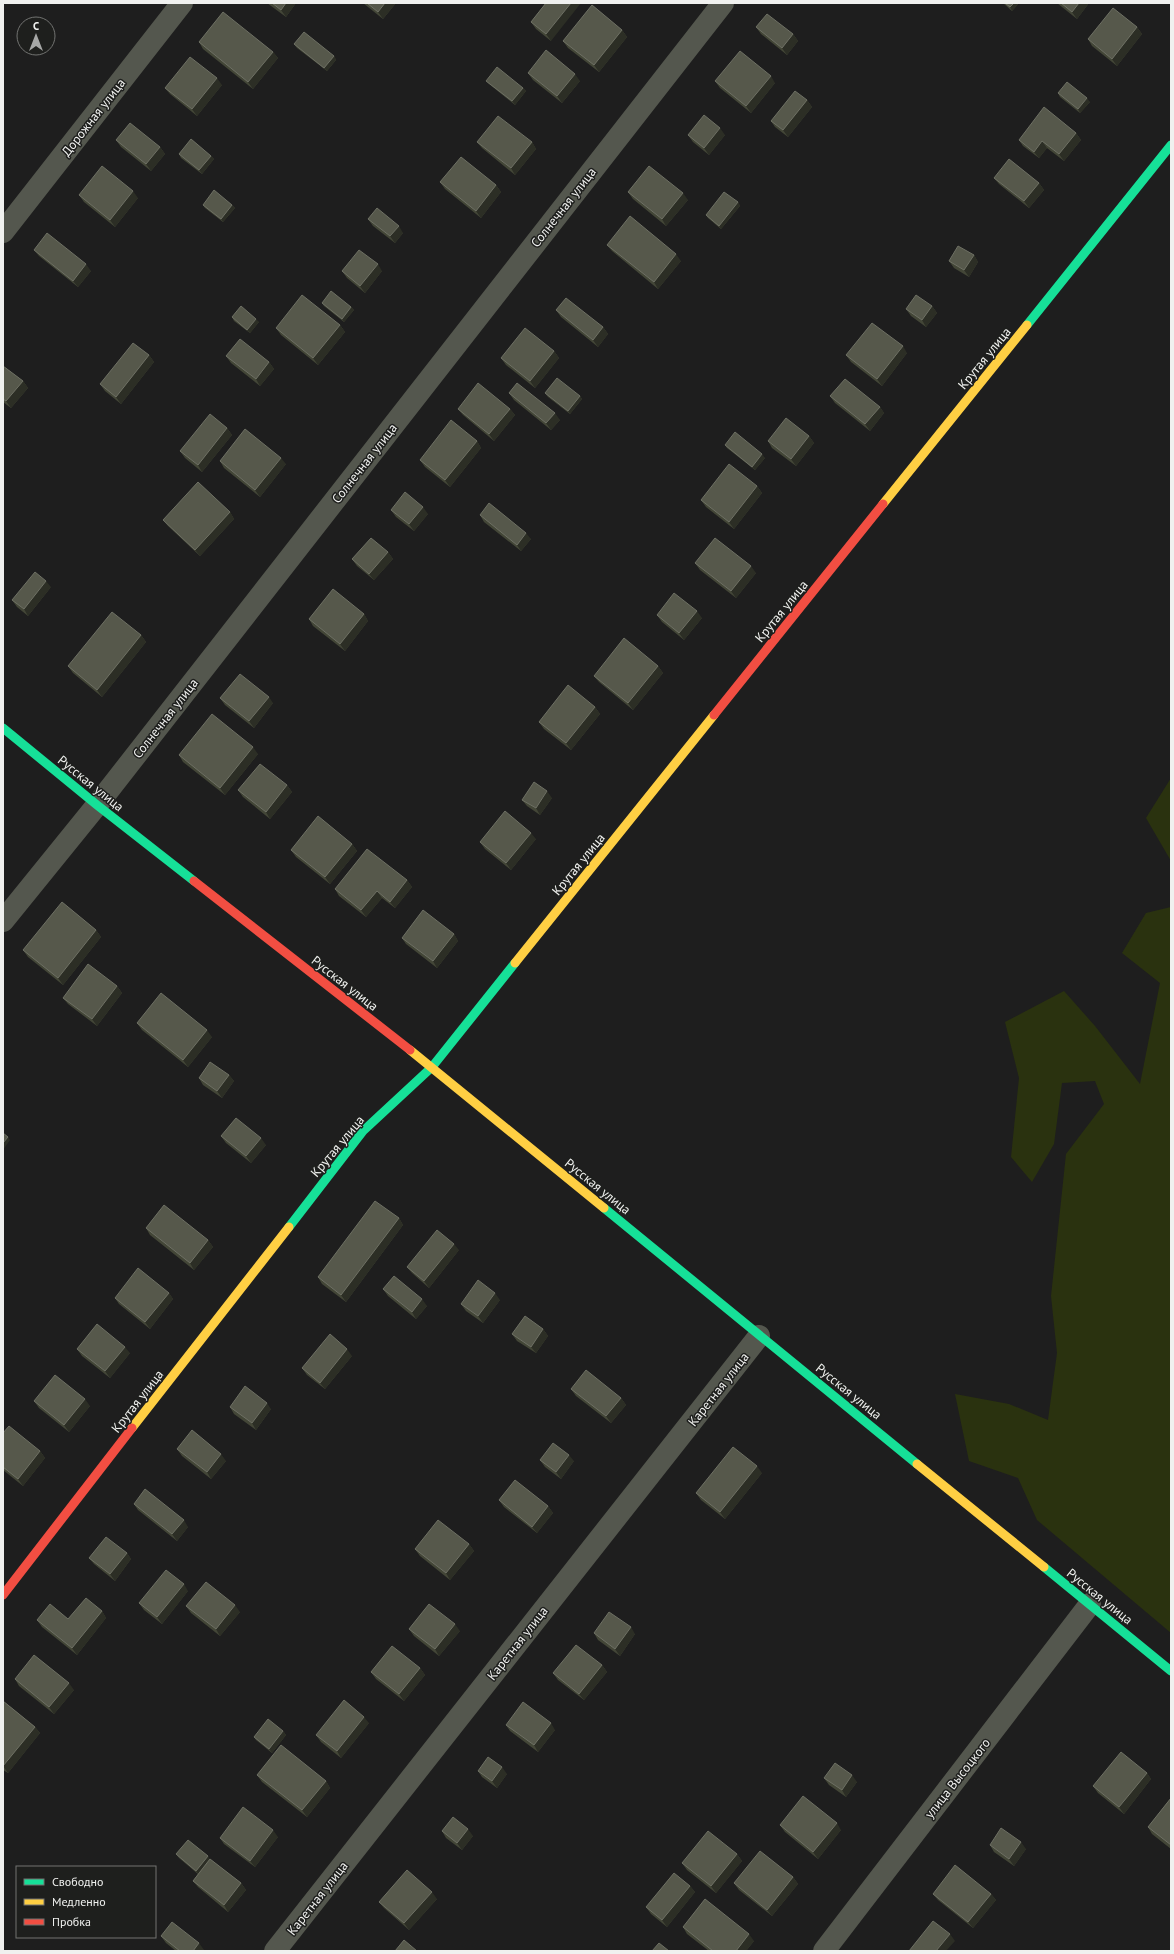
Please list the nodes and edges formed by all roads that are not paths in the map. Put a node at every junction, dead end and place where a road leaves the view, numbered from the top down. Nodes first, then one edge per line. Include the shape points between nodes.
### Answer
1 (182, 3) edge
2 (723, 3) edge
3 (1171, 145) edge
4 (3, 232) edge
5 (3, 728) edge
6 (97, 805) junction
7 (3, 921) edge
8 (432, 1067) junction
9 (759, 1336) junction
10 (3, 1595) edge
11 (1090, 1604) junction
12 (1171, 1671) edge
13 (275, 1951) edge
14 (824, 1951) edge

1 - 4 street, Дорожная улица
2 - 6 street, Солнечная улица
3 - 8 street, Крутая улица
5 - 6 street, Русская улица
6 - 7 street, Солнечная улица
6 - 8 street, Русская улица
8 - 9 street, Русская улица
8 - 10 street, Крутая улица via 363,1131
9 - 11 street, Русская улица
9 - 13 street, Каретная улица
11 - 12 street, Русская улица
11 - 14 street, улица Высоцкого

